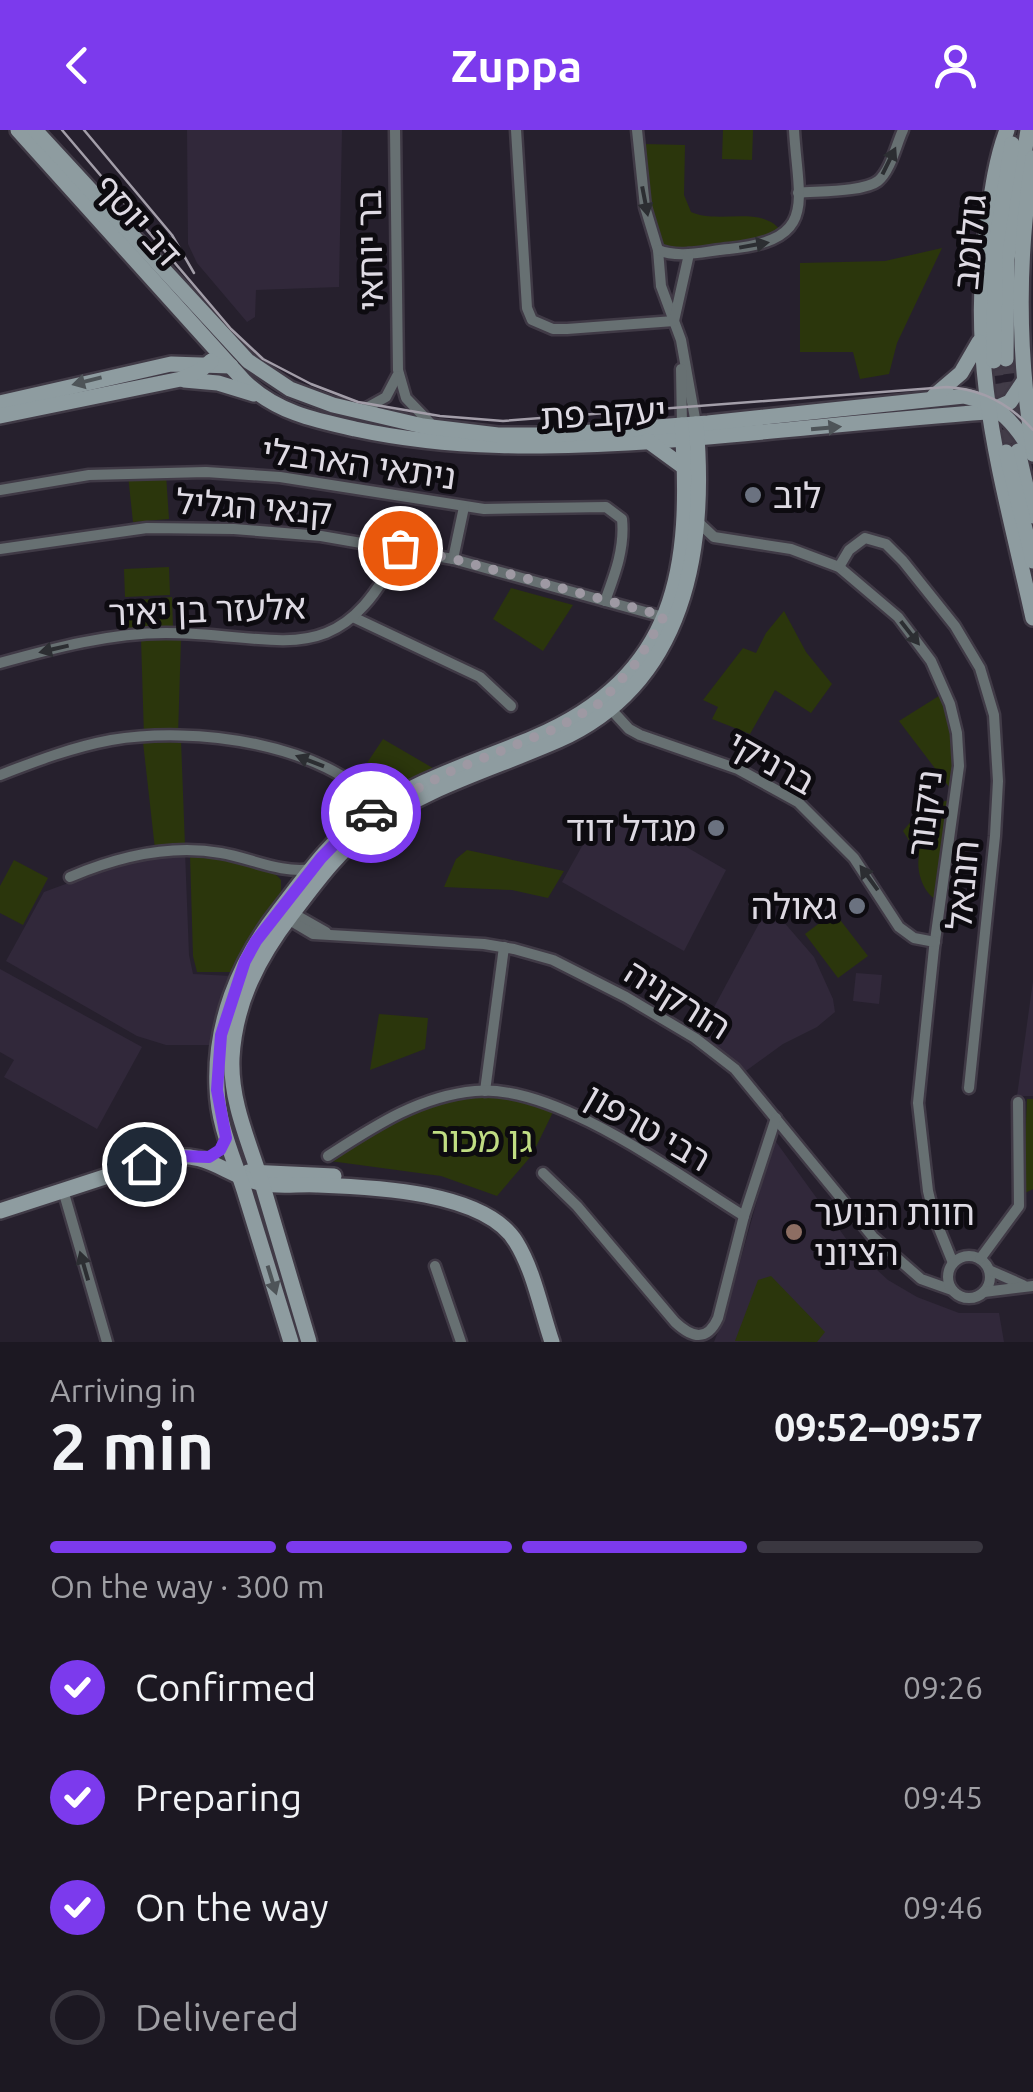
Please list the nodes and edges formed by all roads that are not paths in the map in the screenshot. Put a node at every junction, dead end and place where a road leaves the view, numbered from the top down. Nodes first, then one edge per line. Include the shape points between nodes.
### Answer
1 (18, 130) edge
2 (35, 130) edge
3 (394, 130) edge
4 (516, 130) edge
5 (636, 130) edge
6 (794, 130) edge
7 (902, 130) edge
8 (1007, 130) edge
9 (1015, 130) edge
10 (1028, 130) edge
11 (1033, 158) edge
12 (798, 193) junction
13 (658, 250) junction
14 (688, 254) junction
15 (658, 271) junction
16 (683, 272) junction
17 (212, 321) junction
18 (674, 321) junction
19 (193, 325) junction
20 (981, 333) junction
21 (213, 357) junction
22 (176, 363) junction
23 (229, 366) junction
24 (398, 370) junction
25 (264, 374) junction
26 (175, 380) junction
27 (1024, 380) junction
28 (262, 398) junction
29 (922, 402) junction
30 (0, 403) edge
31 (990, 408) junction
32 (360, 412) junction
33 (0, 416) edge
34 (936, 416) junction
35 (439, 429) junction
36 (689, 431) junction
37 (729, 436) junction
38 (648, 441) junction
39 (1016, 450) edge
40 (692, 472) junction
41 (0, 490) edge
42 (464, 506) junction
43 (1033, 516) edge
44 (698, 522) junction
45 (718, 538) junction
46 (0, 548) edge
47 (400, 548) junction
48 (694, 553) junction
49 (454, 559) junction
50 (1033, 561) edge
51 (839, 567) junction
52 (606, 601) junction
53 (355, 618) junction
54 (1033, 618) edge
55 (670, 619) junction
56 (0, 663) edge
57 (512, 706) dead end
58 (606, 706) junction
59 (0, 775) edge
60 (383, 812) junction
61 (282, 868) junction
62 (312, 869) junction
63 (70, 877) dead end
64 (288, 909) junction
65 (935, 942) junction
66 (504, 947) junction
67 (969, 1088) dead end
68 (485, 1090) junction
69 (1018, 1102) dead end
70 (776, 1118) junction
71 (226, 1138) junction
72 (328, 1156) dead end
73 (200, 1157) junction
74 (543, 1173) dead end
75 (239, 1174) junction
76 (259, 1177) junction
77 (297, 1184) junction
78 (62, 1190) junction
79 (0, 1211) edge
80 (744, 1216) junction
81 (272, 1217) junction
82 (939, 1228) junction
83 (975, 1257) junction
84 (435, 1266) dead end
85 (951, 1268) junction
86 (989, 1270) junction
87 (912, 1273) junction
88 (1031, 1286) edge
89 (952, 1290) junction
90 (984, 1292) junction
91 (107, 1342) edge
92 (290, 1342) edge
93 (309, 1342) edge
94 (460, 1342) edge
95 (552, 1342) edge
96 (562, 1342) edge

1 - 19 main road, דב יוסף
2 - 17 main road, דב יוסף
3 - 24 street, בר יוחאי
4 - 18 street via 532,320 568,330
5 -> 13 street via 645,207
6 - 12 street
12 -> 7 street via 877,181
8 - 20 main road via 986,232
9 - 10 main road, גולומב via 995,251 1000,360 1007,260
11 - 27 main road via 1020,264
14 -> 12 street via 778,240 796,216
13 - 14 street
13 - 15 street
14 - 16 street
15 - 16 street via 673,262
15 - 18 street
16 - 18 street
17 - 21 main road via 218,334
17 - 25 main road, יעקב פת
18 - 36 street
19 - 21 main road, דב יוסף
19 - 22 main road via 191,347
20 - 29 main road via 961,374
20 - 31 main road
21 - 22 main road, יעקב פת
21 - 23 main road, יעקב פת
21 - 26 main road
22 -> 30 main road, יעקב פת
23 - 25 main road, יעקב פת
23 - 28 main road, יעקב פת
24 - 32 street via 388,395
24 - 35 street, בר יוחאי via 406,398
25 - 32 main road, יעקב פת via 300,394
26 - 28 main road via 214,382
26 - 33 main road
27 - 31 main road via 1016,397
27 - 39 main road
28 - 38 main road, יעקב פת via 308,418 434,443 520,448
29 - 31 main road, יעקב פת via 958,395
29 - 36 main road, יעקב פת
31 - 34 main road, יעקב פת
31 - 39 main road
31 - 39 main road via 1016,427
32 - 35 main road, יעקב פת
37 -> 34 main road, יעקב פת
34 - 39 main road via 970,423
35 - 36 main road, יעקב פת via 525,436
36 - 37 main road, יעקב פת
36 - 38 main road, יעקב פת
36 - 40 main road
37 - 40 main road
38 - 40 main road
39 - 43 main road
39 - 50 main road
39 - 54 main road
40 - 44 main road
40 - 55 main road
41 - 42 street, ניתאי הארבלי via 123,472 222,473
42 - 49 street
42 - 52 street, ניתאי הארבלי via 616,511 621,550
44 - 45 street
44 - 48 main road
45 - 48 street
45 - 51 street, ניקנור via 773,544
46 - 47 street, קנאי הגליל via 171,527
47 - 49 street, קנאי הגליל
47 - 53 street, אלעזר בן יאיר
48 - 55 main road
49 - 52 street, קנאי הגליל
51 -> 65 street, ניקנור via 898,616 931,662 950,704 959,766
51 - 67 street, חננאל via 865,538 886,544 955,626 989,692 998,782
52 - 55 street, קנאי הגליל
53 -> 56 street, אלעזר בן יאיר via 286,642 155,633 91,640
53 - 57 street, אלעזר בן יאיר via 480,677
55 - 58 main road
58 - 60 main road via 449,772
65 -> 58 street, ברניקי via 900,927 854,858 798,802 738,769 640,734
60 -> 59 street via 365,791 321,764 212,738 114,740
60 - 62 main road via 348,830
60 - 64 main road
61 - 62 street
61 - 63 street via 179,850
61 - 64 street
62 - 64 main road
64 - 66 street, הורקניה via 308,932
64 - 71 main road via 245,961 221,1035 217,1090
64 - 76 main road via 256,967 234,1038 235,1096
65 - 82 street, ניקנור via 918,1103
66 - 68 street
66 - 70 street, הורקניה via 552,960 676,1026 735,1069
68 - 72 street, רבי טרפון via 410,1108
68 - 80 street, רבי טרפון via 559,1108
69 - 83 street via 1018,1206
70 - 80 street
70 - 87 street, הורקניה via 849,1210
71 - 73 main road via 216,1154
71 - 75 main road
73 - 75 main road
73 - 78 main road via 163,1158
74 - 80 street via 692,1336 708,1334 718,1318
75 - 76 main road
75 -> 92 main road
76 - 77 main road
76 - 81 main road
76 - 96 main road via 310,1173 428,1189 488,1206 525,1242
77 - 81 main road via 280,1198
77 - 95 main road via 431,1198 490,1216 518,1246
78 - 79 main road
91 -> 78 street
81 - 93 main road
82 - 83 street
82 - 85 street, ניקנור
83 - 85 street
83 - 86 street
84 - 94 street
85 - 87 street via 932,1279
85 - 89 street
86 - 88 street
86 - 90 street
87 - 89 street, הורקניה
88 - 90 street
89 - 90 street via 968,1298

